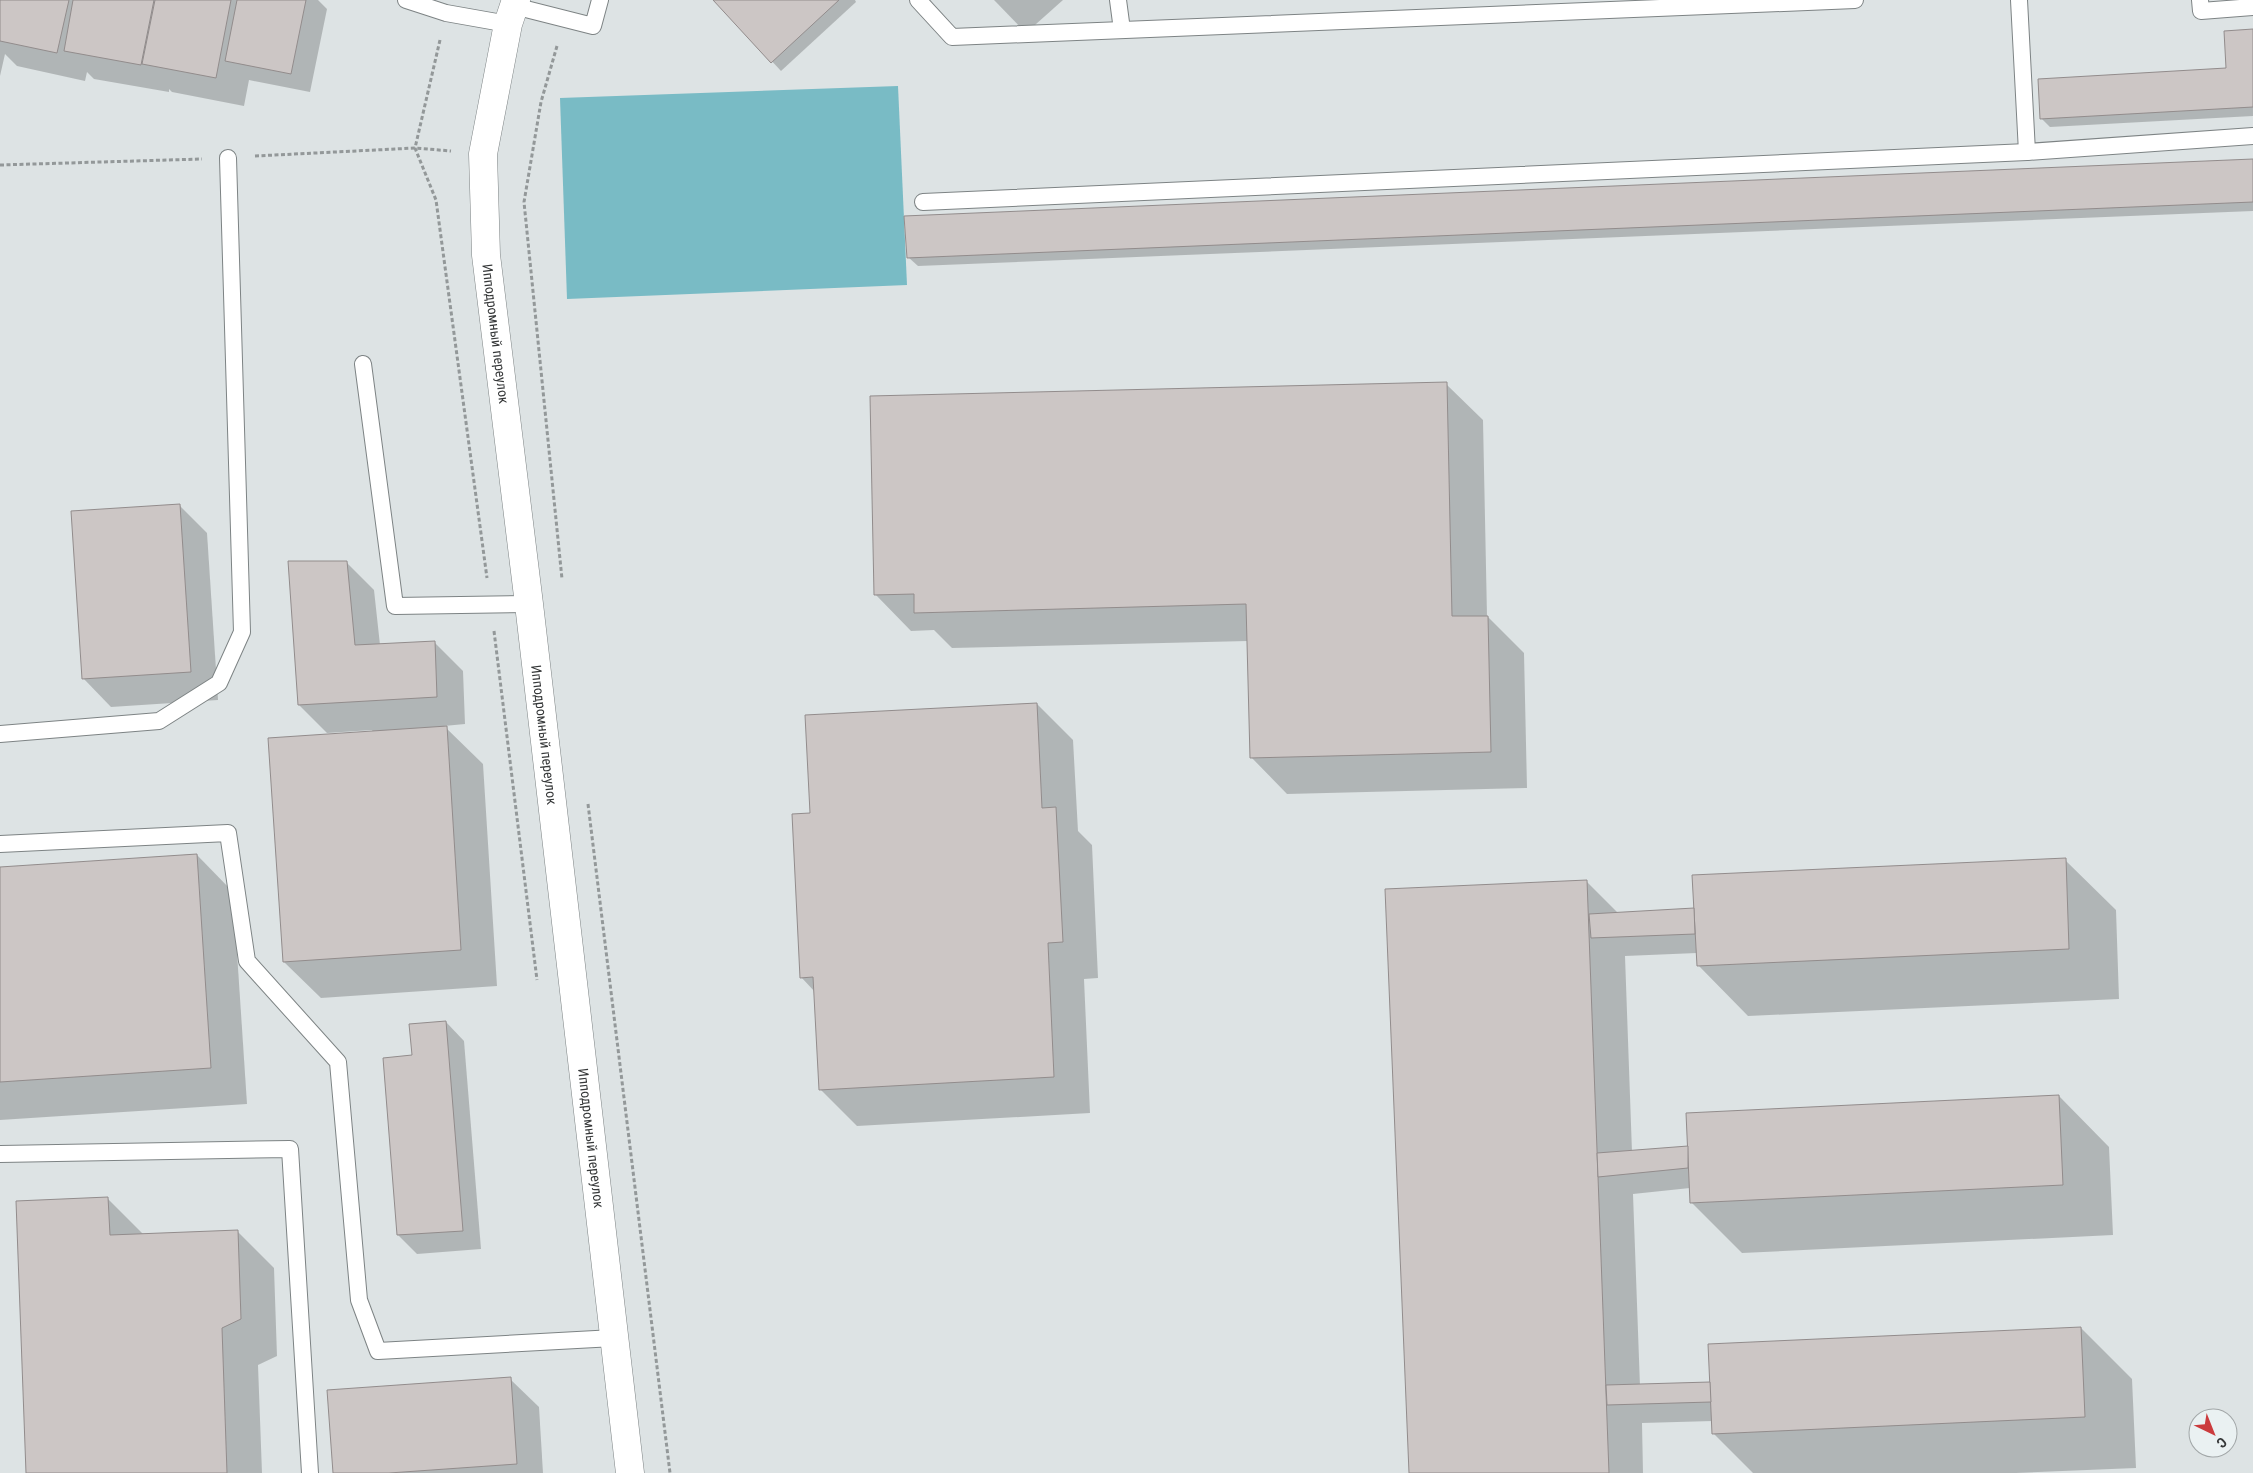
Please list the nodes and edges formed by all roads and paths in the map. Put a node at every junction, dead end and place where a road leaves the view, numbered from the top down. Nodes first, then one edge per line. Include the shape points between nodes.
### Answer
1 (406, 0) edge
2 (600, 0) edge
3 (918, 0) edge
4 (1118, 0) edge
5 (1855, 0) edge
6 (2019, 0) edge
7 (2200, 0) edge
8 (1731, 3) edge
9 (2253, 7) edge
10 (513, 10) edge
11 (446, 13) junction
12 (566, 18) junction
13 (1122, 30) junction
14 (2253, 136) edge
15 (2027, 152) junction
16 (228, 158) dead end
17 (923, 202) dead end
18 (363, 364) dead end
19 (562, 582) dead end
20 (490, 604) junction
21 (529, 604) junction
22 (0, 734) edge
23 (588, 799) dead end
24 (0, 844) edge
25 (537, 987) dead end
26 (0, 1154) edge
27 (614, 1338) junction
28 (310, 1473) edge
29 (630, 1473) edge
30 (670, 1473) edge

1 - 11 lane
2 - 12 lane via 593,26
3 - 13 lane via 952,37
4 - 13 lane
5 - 8 lane
6 - 15 lane
7 - 9 lane via 2201,11
8 - 13 lane
10 - 11 lane
10 - 12 lane
10 - 21 street, Ипподромный переулок via 483,154 486,255
11 - 20 path via 415,148 436,200
12 - 19 path via 541,102 524,202
14 - 15 lane
15 - 17 lane
16 - 22 lane via 242,632 219,683 159,721
18 - 20 lane via 394,606
20 - 21 lane
20 - 25 path
21 - 27 street, Ипподромный переулок
23 - 30 path
24 - 27 lane via 228,833 246,961 338,1062 359,1300 378,1352
26 - 28 lane via 290,1149
27 - 29 street, Ипподромный переулок

